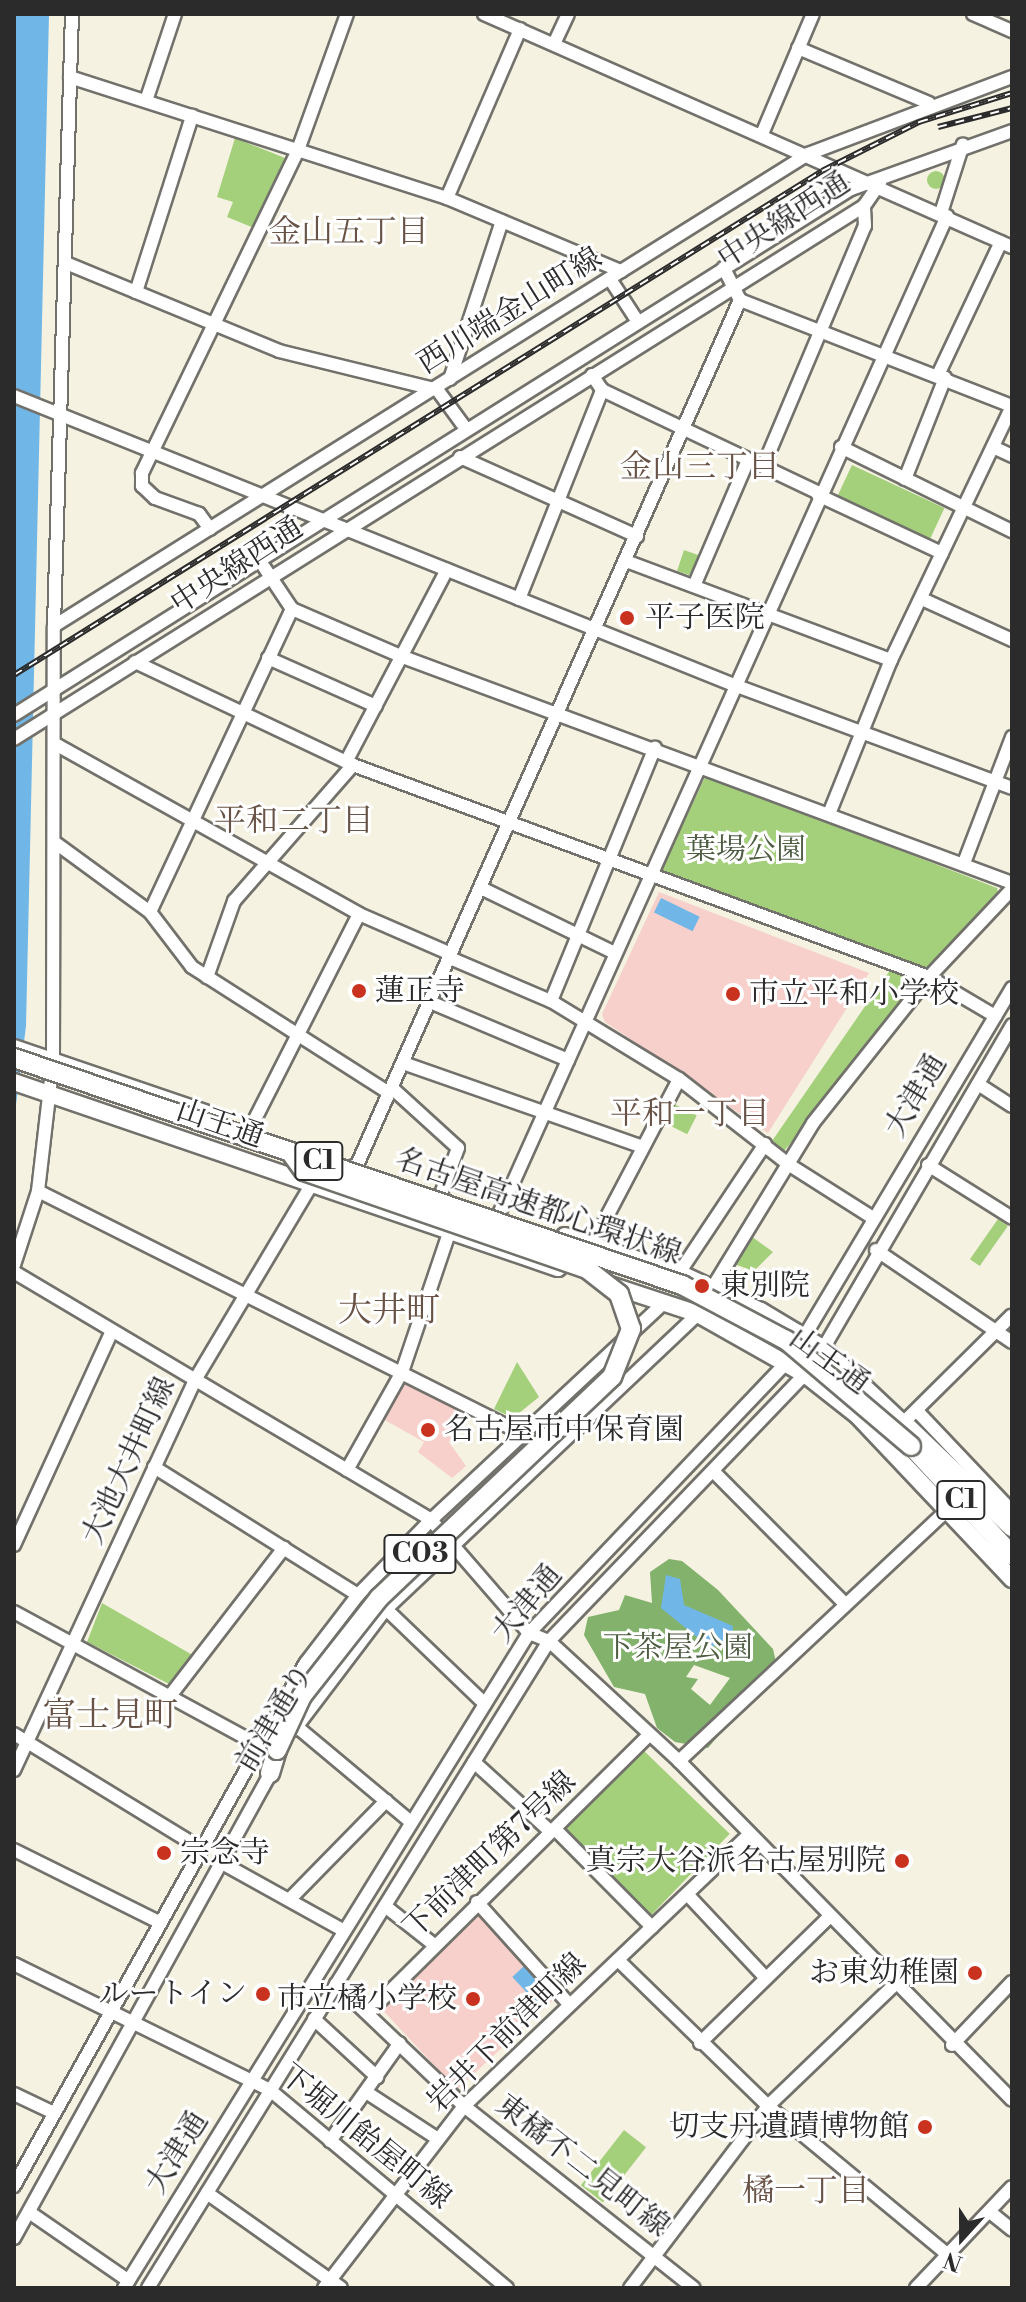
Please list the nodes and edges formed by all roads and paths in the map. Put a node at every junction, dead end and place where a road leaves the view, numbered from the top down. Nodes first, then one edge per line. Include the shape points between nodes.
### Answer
1 (72, 14) edge
2 (175, 14) edge
3 (347, 14) edge
4 (484, 14) edge
5 (568, 14) edge
6 (813, 14) edge
7 (974, 14) edge
8 (520, 29) junction
9 (1012, 31) edge
10 (554, 44) junction
11 (798, 48) junction
12 (70, 77) junction
13 (1012, 77) edge
14 (146, 101) junction
15 (929, 103) junction
16 (192, 116) junction
17 (1012, 131) edge
18 (762, 134) junction
19 (963, 144) junction
20 (298, 150) junction
21 (808, 154) junction
22 (880, 183) junction
23 (447, 198) junction
24 (864, 206) junction
25 (944, 214) junction
26 (502, 221) junction
27 (1006, 245) edge
28 (66, 263) junction
29 (724, 268) junction
30 (621, 271) junction
31 (610, 279) junction
32 (735, 285) junction
33 (136, 292) junction
34 (740, 300) junction
35 (638, 322) junction
36 (218, 326) junction
37 (822, 330) junction
38 (884, 354) junction
39 (592, 375) junction
40 (941, 377) junction
41 (450, 379) junction
42 (435, 388) junction
43 (602, 390) junction
44 (14, 396) edge
45 (1012, 406) edge
46 (63, 415) junction
47 (466, 429) junction
48 (684, 430) junction
49 (151, 447) junction
50 (841, 447) junction
51 (993, 447) junction
52 (1012, 456) edge
53 (460, 457) junction
54 (748, 460) junction
55 (763, 467) junction
56 (905, 479) junction
57 (269, 493) junction
58 (819, 494) junction
59 (558, 500) junction
60 (963, 508) junction
61 (324, 518) junction
62 (346, 528) junction
63 (210, 529) junction
64 (1012, 531) edge
65 (637, 536) junction
66 (942, 553) junction
67 (259, 559) junction
68 (626, 561) junction
69 (447, 570) junction
70 (269, 574) junction
71 (694, 586) junction
72 (519, 599) junction
73 (922, 599) junction
74 (292, 609) junction
75 (764, 612) junction
76 (54, 626) junction
77 (596, 629) junction
78 (1012, 640) edge
79 (403, 657) junction
80 (268, 658) junction
81 (891, 660) junction
82 (135, 662) junction
83 (734, 685) junction
84 (49, 694) junction
85 (376, 706) junction
86 (241, 714) junction
87 (14, 715) edge
88 (557, 716) junction
89 (50, 718) junction
90 (859, 732) junction
91 (1012, 737) edge
92 (14, 739) edge
93 (57, 745) junction
94 (655, 748) junction
95 (699, 763) junction
96 (349, 764) junction
97 (992, 780) junction
98 (1012, 788) edge
99 (829, 814) junction
100 (192, 815) junction
101 (508, 825) junction
102 (57, 844) junction
103 (605, 861) junction
104 (271, 862) junction
105 (964, 863) junction
106 (649, 878) junction
107 (1012, 883) edge
108 (481, 888) junction
109 (1012, 889) edge
110 (150, 912) junction
111 (359, 914) junction
112 (574, 932) junction
113 (615, 953) junction
114 (450, 956) junction
115 (207, 977) junction
116 (929, 977) junction
117 (1012, 988) edge
118 (551, 1001) junction
119 (430, 1002) junction
120 (995, 1016) junction
121 (583, 1024) junction
122 (1012, 1025) edge
123 (298, 1035) junction
124 (19, 1053) edge
125 (568, 1060) junction
126 (53, 1062) junction
127 (403, 1063) junction
128 (679, 1079) junction
129 (19, 1084) edge
130 (978, 1084) junction
131 (391, 1090) junction
132 (50, 1095) junction
133 (1012, 1106) edge
134 (544, 1113) junction
135 (250, 1129) junction
136 (765, 1144) junction
137 (643, 1147) junction
138 (290, 1152) junction
139 (788, 1164) junction
140 (357, 1165) junction
141 (928, 1165) junction
142 (307, 1183) junction
143 (38, 1191) junction
144 (441, 1194) junction
145 (499, 1214) junction
146 (873, 1218) junction
147 (1012, 1218) edge
148 (449, 1233) junction
149 (592, 1245) junction
150 (876, 1250) junction
151 (14, 1265) edge
152 (14, 1272) edge
153 (679, 1273) junction
154 (713, 1287) junction
155 (245, 1294) junction
156 (665, 1302) junction
157 (698, 1314) junction
158 (1012, 1315) edge
159 (112, 1331) junction
160 (804, 1337) junction
161 (1007, 1338) edge
162 (824, 1349) junction
163 (789, 1363) junction
164 (402, 1372) junction
165 (806, 1375) junction
166 (195, 1380) junction
167 (910, 1417) junction
168 (525, 1435) junction
169 (154, 1467) junction
170 (347, 1470) junction
171 (715, 1473) junction
172 (947, 1510) junction
173 (1012, 1511) edge
174 (431, 1520) junction
175 (1012, 1527) edge
176 (1012, 1538) edge
177 (14, 1545) edge
178 (450, 1545) junction
179 (284, 1548) junction
180 (1012, 1555) edge
181 (1012, 1579) edge
182 (358, 1595) junction
183 (845, 1604) junction
184 (386, 1609) junction
185 (14, 1612) edge
186 (529, 1633) junction
187 (549, 1641) junction
188 (73, 1642) junction
189 (173, 1692) junction
190 (485, 1704) junction
191 (296, 1726) junction
192 (14, 1734) edge
193 (649, 1735) junction
194 (27, 1741) junction
195 (257, 1744) junction
196 (679, 1761) junction
197 (474, 1762) junction
198 (14, 1770) edge
199 (270, 1773) junction
200 (386, 1801) junction
201 (411, 1822) junction
202 (553, 1831) junction
203 (749, 1835) junction
204 (200, 1848) junction
205 (14, 1850) edge
206 (222, 1863) junction
207 (687, 1894) junction
208 (289, 1900) junction
209 (477, 1902) junction
210 (385, 1906) junction
211 (827, 1919) junction
212 (159, 1922) junction
213 (652, 1927) junction
214 (343, 1930) junction
215 (433, 1944) junction
216 (618, 1960) junction
217 (14, 1964) edge
218 (766, 1978) junction
219 (1012, 1982) edge
220 (336, 1984) junction
221 (893, 1986) junction
222 (569, 2004) junction
223 (110, 2011) junction
224 (368, 2013) junction
225 (314, 2019) junction
226 (136, 2021) junction
227 (400, 2043) junction
228 (700, 2043) junction
229 (952, 2045) junction
230 (377, 2077) junction
231 (253, 2080) junction
232 (270, 2090) junction
233 (366, 2092) junction
234 (14, 2094) edge
235 (1012, 2100) edge
236 (464, 2106) junction
237 (768, 2106) junction
238 (54, 2113) junction
239 (438, 2139) junction
240 (330, 2141) junction
241 (14, 2186) edge
242 (1012, 2187) edge
243 (207, 2193) junction
244 (394, 2194) junction
245 (29, 2212) junction
246 (990, 2212) junction
247 (1012, 2230) edge
248 (14, 2238) edge
249 (948, 2255) junction
250 (654, 2256) junction
251 (126, 2284) edge
252 (332, 2285) edge
253 (148, 2288) edge
254 (507, 2288) edge
255 (630, 2288) edge
256 (694, 2288) edge
257 (916, 2288) edge

1 - 12 street
2 - 14 street
3 - 20 street
4 - 8 street
5 - 10 street
6 - 11 street
7 - 9 street
8 - 10 street
8 - 23 street
10 - 18 street
11 - 15 street
11 - 18 street
12 - 14 street
12 - 28 street
13 - 15 street, 西川端金山町線
14 - 16 street
15 - 21 street, 西川端金山町線
16 - 20 street
16 - 33 street
17 - 19 street
18 - 21 street
19 - 22 street
19 - 25 street
20 - 23 street
20 - 36 street
21 - 22 street
21 - 30 street, 西川端金山町線
22 - 24 street, 中央線西通
22 - 25 street
22 - 29 street, 中央線西通 via 851,189
23 - 26 street
24 - 32 street, 中央線西通
24 - 37 street via 865,226
25 - 27 street
25 - 38 street
26 - 30 street
26 - 41 street
27 - 40 street
28 - 33 street
28 - 46 street
29 - 32 street
29 - 35 street, 中央線西通
30 - 31 street, 西川端金山町線
31 - 35 street
31 - 41 street, 西川端金山町線
32 - 34 street
32 - 39 street, 中央線西通
33 - 36 street
34 - 37 street
34 - 48 street
35 - 47 street, 中央線西通
36 - 42 street via 279,351
36 - 49 street
37 - 38 street
37 - 55 street
38 - 40 street
38 - 50 street
39 - 43 street
39 - 53 street, 中央線西通
40 - 45 street
40 - 56 street
41 - 42 street, 西川端金山町線
42 - 47 street
42 - 57 street, 西川端金山町線
43 - 48 street
43 - 59 street
44 - 46 street
45 - 51 street
46 - 49 street
46 - 76 street
47 - 61 street, 中央線西通
48 - 54 street
48 - 65 street
49 - 57 street
49 - 63 street via 142,486 199,514
50 - 56 street
50 - 58 street
51 - 52 street
51 - 60 street
53 - 59 street
53 - 62 street, 中央線西通
54 - 55 street
54 - 71 street
55 - 58 street
56 - 60 street
57 - 61 street
57 - 63 street, 西川端金山町線
58 - 66 street
58 - 75 street
59 - 65 street
59 - 72 street
60 - 64 street
60 - 66 street
61 - 62 street
61 - 67 street, 中央線西通
62 - 69 street
62 - 70 street, 中央線西通
63 - 76 street, 西川端金山町線
65 - 68 street
66 - 73 street
67 - 70 street
67 - 84 street, 中央線西通
68 - 71 street
68 - 77 street
69 - 72 street
69 - 79 street
70 - 74 street
70 - 82 street, 中央線西通
71 - 75 street
72 - 77 street
73 - 78 street
73 - 81 street
74 - 79 street
74 - 80 street
75 - 81 street
75 - 83 street
76 - 84 street
77 - 83 street
77 - 88 street
79 - 85 street
79 - 88 street
80 - 85 street
80 - 86 street
81 - 90 street
82 - 86 street
82 - 89 street, 中央線西通
83 - 90 street
83 - 95 street
84 - 87 street, 中央線西通
84 - 89 street
85 - 96 street
86 - 96 street
86 - 100 street
88 - 94 street
88 - 101 street
89 - 92 street, 中央線西通
89 - 93 street
90 - 97 street
90 - 99 street
91 - 97 street
93 - 100 street
93 - 102 street
94 - 95 street
94 - 103 street
95 - 99 street
95 - 106 street
96 - 101 street
96 - 104 street
97 - 98 street
97 - 105 street
99 - 105 street
100 - 104 street
100 - 110 street
101 - 103 street
101 - 108 street
102 - 110 street
102 - 126 street
103 - 106 street
103 - 112 street
104 - 111 street
104 - 115 street via 234,901
105 - 107 street
106 - 113 street
106 - 116 street
108 - 112 street
108 - 114 street
109 - 116 street
110 - 115 street via 171,948
111 - 114 street
111 - 123 street
112 - 113 street
112 - 118 street
113 - 121 street
114 - 118 street
114 - 119 street
115 - 123 street
116 - 120 street
116 - 139 street via 813,1123
117 - 120 street, 大津通
118 - 121 street
119 - 125 street
119 - 127 street
120 - 146 street, 大津通
121 - 125 street
121 - 128 street
122 - 130 street, 大津通
123 - 131 street
123 - 135 street
124 - 126 main road, 山王通
124 - 138 highway, 名古屋高速都心環状線 / C1, bridge
125 - 134 street
126 - 132 street
126 - 135 main road, 山王通
127 - 131 street
127 - 134 street
128 - 136 street
128 - 137 street
129 - 132 main road, 山王通
130 - 133 street
130 - 141 street, 大津通
131 - 140 street
131 - 144 street via 458,1148
132 - 142 main road, 山王通
132 - 143 street
134 - 137 street
134 - 145 street
135 - 140 main road, 山王通
136 - 139 street
136 - 153 street
137 - 149 street
138 - 180 highway, 名古屋高速都心環状線 / C1, bridge via 682,1285 764,1325 863,1399
138 - 199 highway, C03, bridge via 304,1171 608,1280 625,1305 630,1341 612,1377 379,1598 302,1696
139 - 146 street
139 - 154 street
140 - 142 street
140 - 144 main road, 山王通
141 - 147 street
141 - 150 street, 大津通
142 - 148 main road, 山王通
142 - 155 street, 大池大井町線
143 - 151 street
143 - 155 street
144 - 145 main road, 山王通
145 - 149 main road, 山王通
146 - 160 street, 大津通
148 - 156 main road, 山王通
148 - 164 street
149 - 153 main road, 山王通
150 - 161 street
150 - 162 street, 大津通
152 - 159 street
153 - 154 main road, 山王通
154 - 160 main road, 山王通
155 - 164 street
155 - 166 street, 大池大井町線
156 - 157 main road, 山王通
156 - 168 street, 前津通り
157 - 163 main road, 山王通
157 - 178 street, 前津通り
158 - 161 street
159 - 166 street
159 - 177 street
160 - 162 main road, 山王通
160 - 163 street, 大津通
161 - 167 street
162 - 165 street, 大津通
162 - 167 main road, 山王通
163 - 165 main road, 山王通
163 - 186 street, 大津通
164 - 168 street
164 - 170 street
165 - 171 street, 大津通
165 - 172 main road, 山王通 via 857,1415
166 - 169 street, 大池大井町線
166 - 170 street
167 - 173 street, 山王通
167 - 175 highway
167 - 176 main road, 山王通
168 - 174 street, 前津通り
169 - 179 street
169 - 188 street, 大池大井町線
170 - 174 street
171 - 183 street
171 - 187 street, 大津通
172 - 181 main road, 山王通
172 - 183 street
174 - 178 street
174 - 182 street, 前津通り
178 - 184 street, 前津通り
178 - 186 street
179 - 182 street
179 - 189 street
182 - 195 street, 前津通り
183 - 196 street
184 - 190 street
184 - 191 street, 前津通り
185 - 188 street
186 - 187 street
186 - 190 street, 大津通
187 - 193 street
187 - 197 street, 大津通
188 - 189 street
188 - 194 street, 大池大井町線
189 - 195 street
190 - 201 street, 大津通
191 - 199 street, 前津通り
191 - 200 street
192 - 194 street
193 - 196 street
193 - 202 street, 下前津町第7号線
194 - 198 street, 大池大井町線
194 - 204 street
195 - 204 street, 前津通り
196 - 203 street
197 - 202 street
197 - 210 street, 大津通
199 - 206 street, 前津通り
200 - 201 street
200 - 208 street
201 - 214 street, 大津通
202 - 209 street, 下前津町第7号線
202 - 213 street
203 - 207 street, 岩井下前津町線
203 - 211 street
204 - 212 street, 前津通り
205 - 212 street
206 - 208 street
206 - 226 street, 前津通り
207 - 213 street, 岩井下前津町線
207 - 218 street
208 - 214 street
209 - 215 street, 下前津町第7号線
209 - 222 street
210 - 215 street
210 - 220 street, 大津通
211 - 218 street
211 - 221 street
212 - 223 street, 前津通り
213 - 216 street, 岩井下前津町線
214 - 231 street, 大津通
215 - 224 street, 下前津町第7号線
216 - 222 street, 岩井下前津町線
216 - 228 street
217 - 223 street, 下堀川飴屋町線
218 - 228 street
219 - 229 street
220 - 224 street, 東橘不二見町線
220 - 225 street, 大津通
221 - 229 street
221 - 237 street
222 - 236 street, 岩井下前津町線
223 - 226 street, 下堀川飴屋町線
223 - 238 street, 前津通り
224 - 227 street, 東橘不二見町線
225 - 230 street
225 - 232 street, 大津通
226 - 231 street, 下堀川飴屋町線
226 - 245 street, 前津通り
227 - 230 street
227 - 236 street, 東橘不二見町線
228 - 237 street
229 - 235 street
230 - 233 street
231 - 232 street, 下堀川飴屋町線
231 - 251 street, 大津通
232 - 240 street, 下堀川飴屋町線
232 - 243 street, 大津通
233 - 239 street
233 - 240 street
234 - 238 street
236 - 239 street, 岩井下前津町線
236 - 250 street, 東橘不二見町線
237 - 249 street
237 - 250 street
238 - 241 street, 前津通り
239 - 244 street, 岩井下前津町線
240 - 244 street, 下堀川飴屋町線
242 - 246 street
243 - 252 street
243 - 253 street, 大津通
244 - 252 street, 岩井下前津町線
244 - 254 street, 下堀川飴屋町線
245 - 248 street, 前津通り
245 - 251 street
246 - 247 street
246 - 249 street
249 - 257 street
250 - 255 street
250 - 256 street, 東橘不二見町線

